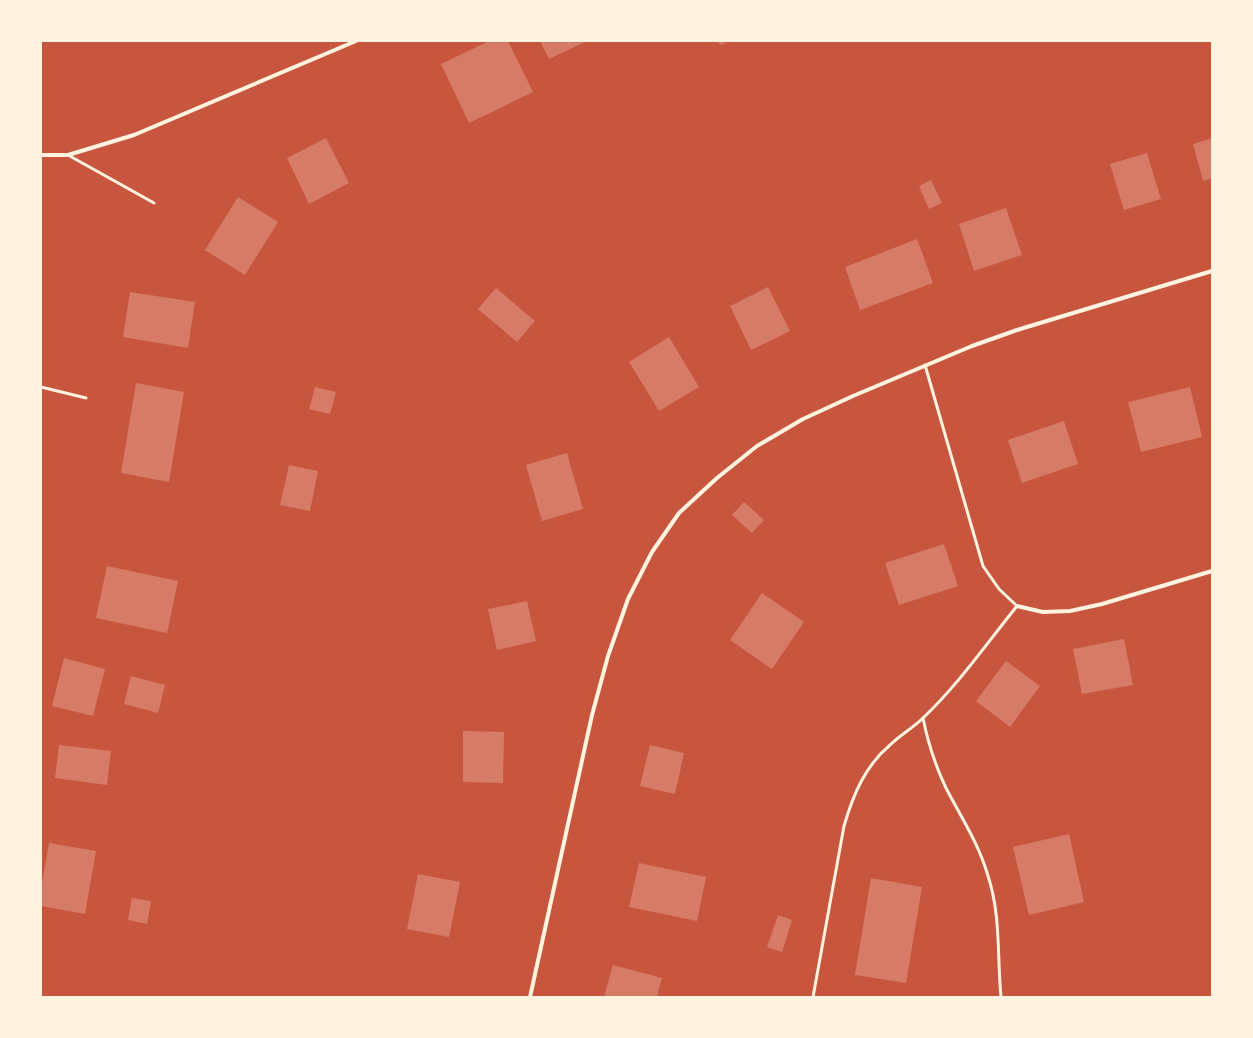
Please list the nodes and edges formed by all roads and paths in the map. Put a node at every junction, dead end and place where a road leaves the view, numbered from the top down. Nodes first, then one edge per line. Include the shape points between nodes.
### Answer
1 (356, 41) edge
2 (41, 155) edge
3 (68, 155) junction
4 (154, 203) dead end
5 (1212, 271) edge
6 (925, 366) junction
7 (41, 387) edge
8 (86, 398) dead end
9 (1212, 571) edge
10 (1017, 606) junction
11 (923, 718) junction
12 (530, 997) edge
13 (813, 997) edge
14 (1001, 997) edge

1 - 3 street via 134,135
2 - 3 street
3 - 4 lane
5 - 6 street via 1017,330
6 - 10 lane via 983,566 999,589
6 - 12 street via 803,419 757,446 679,513 652,552 628,600 608,656 592,715
7 - 8 lane
9 - 10 street via 1070,611 1043,612
10 - 11 lane
11 - 13 lane via 888,746 874,762 861,779 852,801 844,826
11 - 14 lane via 937,769 976,842 988,876 995,904

